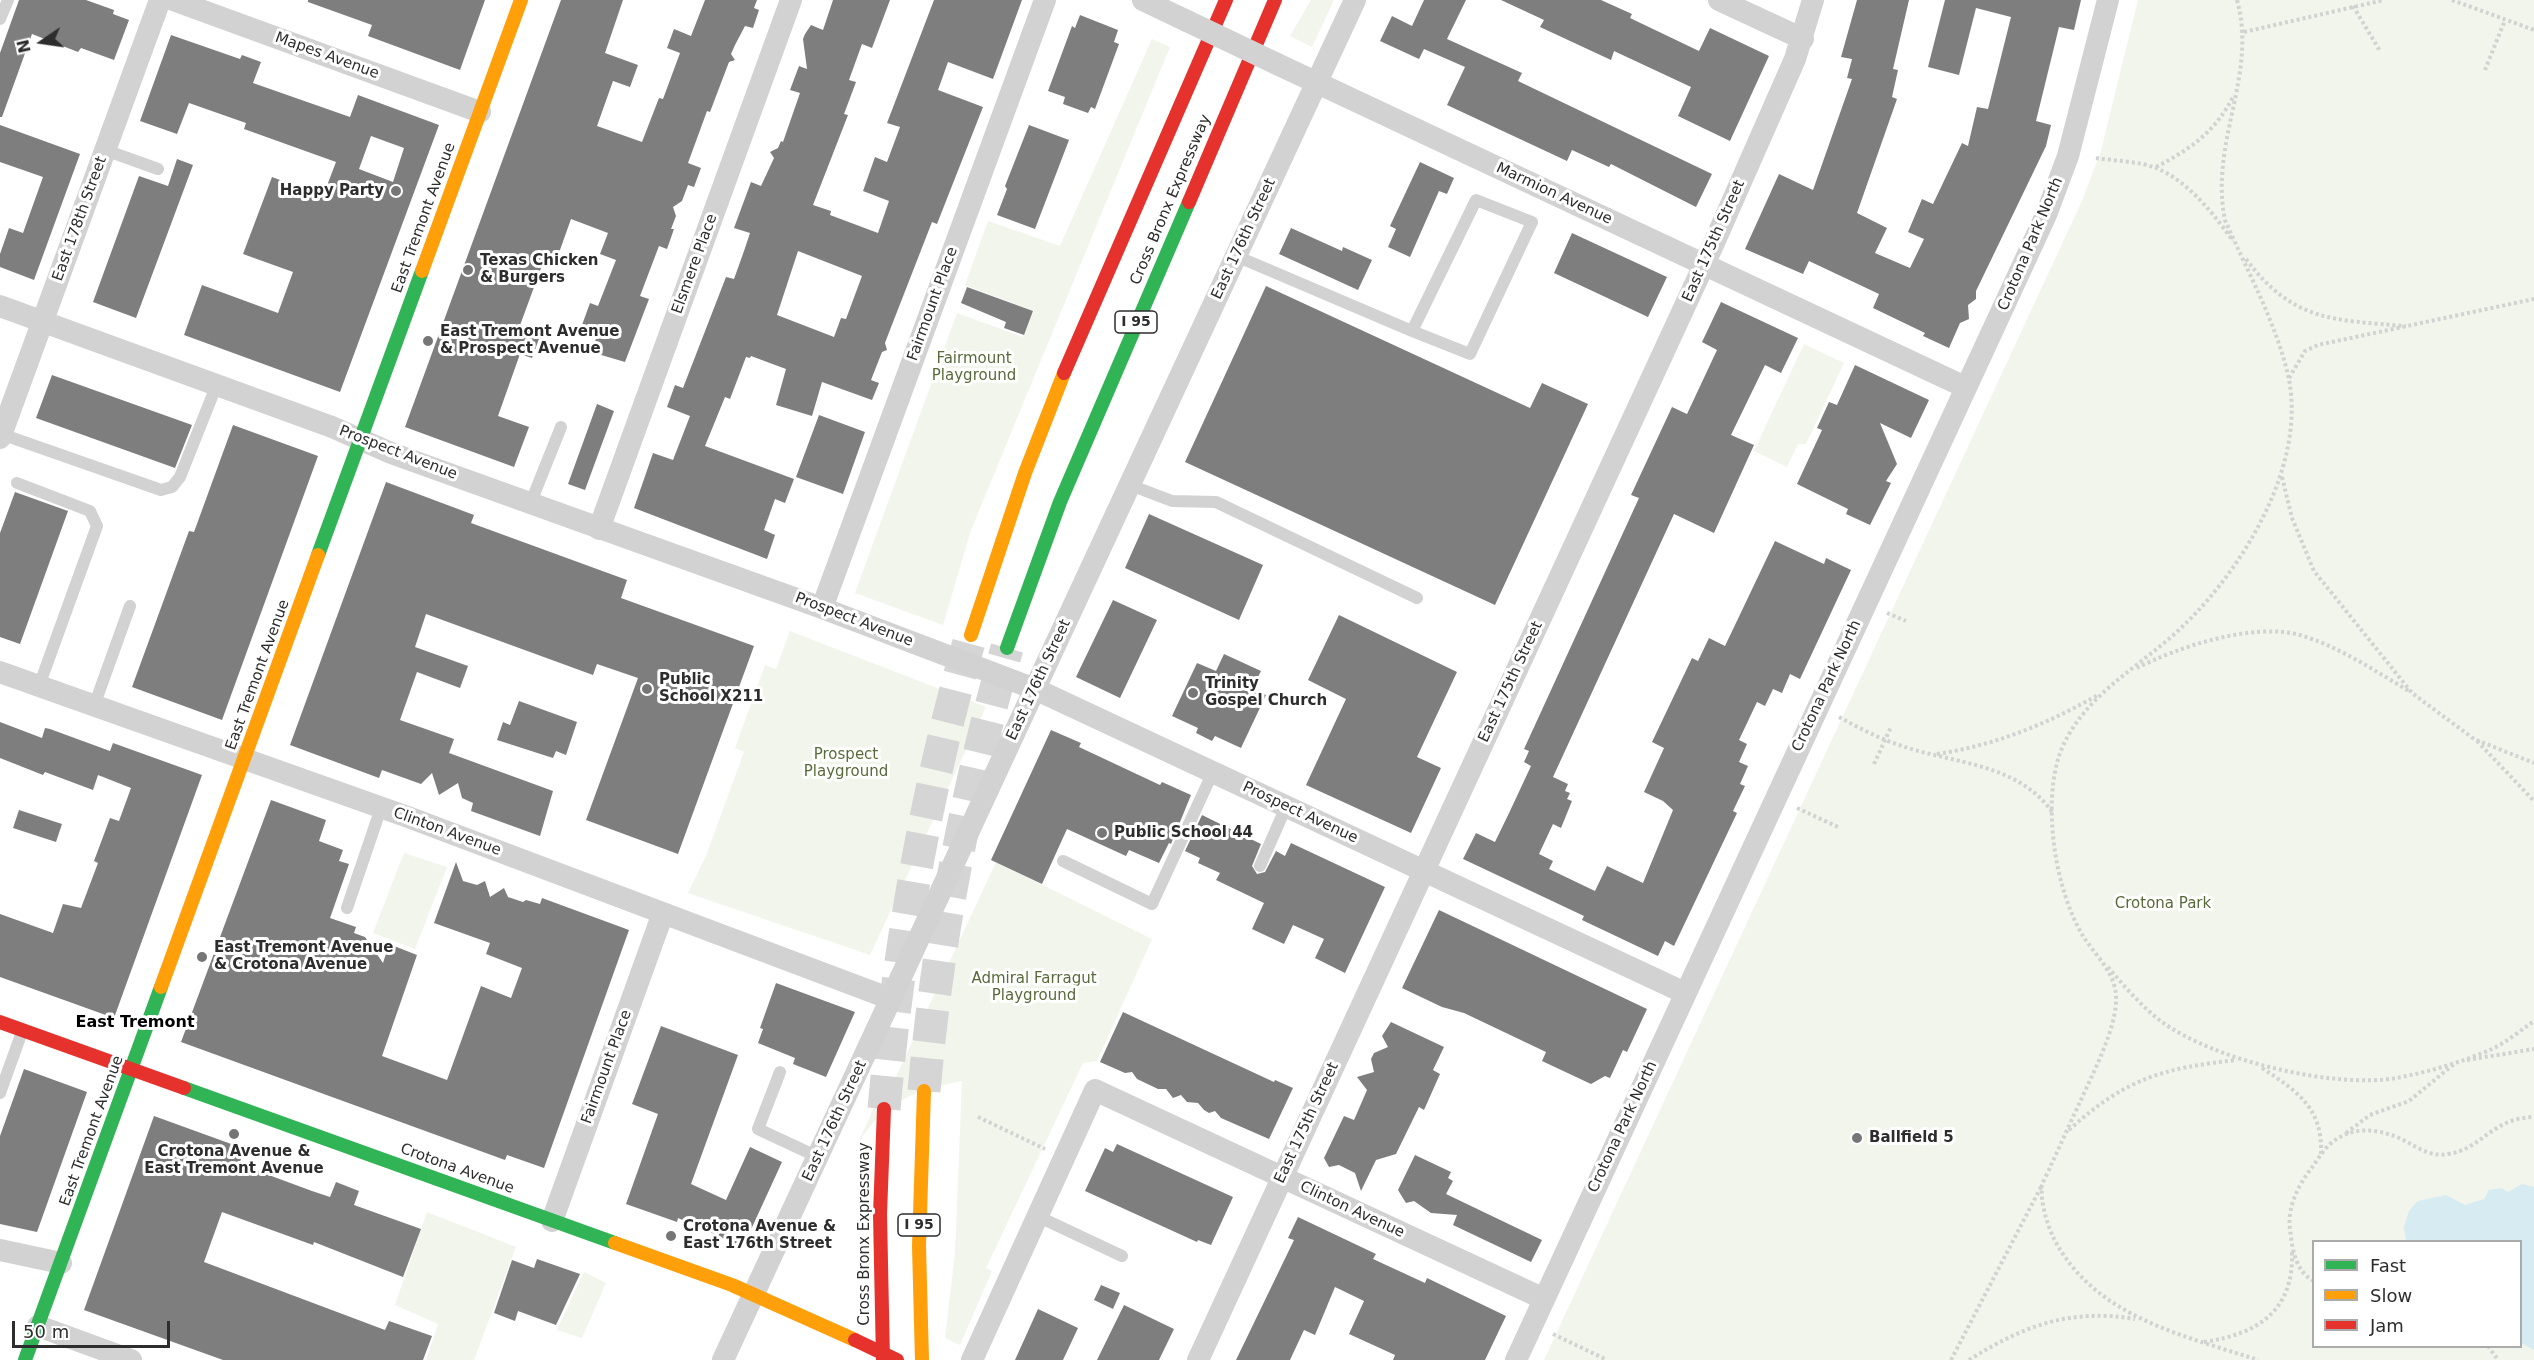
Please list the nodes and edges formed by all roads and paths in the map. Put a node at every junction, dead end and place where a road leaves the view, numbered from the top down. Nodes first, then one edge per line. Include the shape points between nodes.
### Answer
1 (8, 0) edge
2 (160, 0) edge
3 (173, 0) edge
4 (521, 0) edge
5 (791, 0) edge
6 (1045, 0) edge
7 (1143, 0) edge
8 (1226, 0) edge
9 (1275, 0) edge
10 (1355, 0) edge
11 (1719, 0) edge
12 (1813, 0) edge
13 (2108, 0) edge
14 (2238, 0) edge
15 (2384, 0) edge
16 (2452, 0) edge
17 (2353, 6) junction
18 (0, 20) edge
19 (2505, 20) junction
20 (2534, 30) edge
21 (2244, 32) junction
22 (1803, 39) junction
23 (2380, 51) dead end
24 (2485, 70) dead end
25 (1317, 82) junction
26 (2236, 90) junction
27 (480, 112) junction
28 (105, 150) junction
29 (2096, 158) dead end
30 (2156, 168) junction
31 (158, 169) dead end
32 (2241, 252) junction
33 (1236, 256) junction
34 (1704, 264) junction
35 (2534, 299) edge
36 (0, 306) edge
37 (42, 321) junction
38 (2406, 326) junction
39 (1412, 331) junction
40 (2289, 378) junction
41 (217, 384) junction
42 (1965, 387) junction
43 (561, 427) dead end
44 (1, 436) edge
45 (361, 441) junction
46 (2282, 476) junction
47 (17, 483) dead end
48 (1130, 484) junction
49 (531, 502) junction
50 (599, 529) junction
51 (1417, 598) dead end
52 (130, 606) dead end
53 (822, 608) junction
54 (1887, 613) dead end
55 (1906, 621) dead end
56 (971, 635) tunnel mouth
57 (1007, 648) tunnel mouth
58 (2131, 671) junction
59 (0, 672) edge
60 (39, 686) junction
61 (1035, 689) junction
62 (2103, 692) junction
63 (2412, 693) junction
64 (94, 706) junction
65 (1839, 717) dead end
66 (1892, 727) dead end
67 (1885, 739) junction
68 (2474, 739) junction
69 (1934, 754) junction
70 (245, 759) junction
71 (2534, 763) edge
72 (1874, 764) dead end
73 (1213, 772) junction
74 (2534, 801) edge
75 (1286, 807) junction
76 (381, 808) junction
77 (1797, 808) dead end
78 (2054, 813) junction
79 (1838, 827) dead end
80 (1063, 861) dead end
81 (1260, 866) dead end
82 (1424, 871) junction
83 (347, 908) dead end
84 (663, 913) junction
85 (2102, 961) junction
86 (1685, 993) junction
87 (891, 999) junction
88 (0, 1022) edge
89 (2534, 1022) edge
90 (23, 1030) junction
91 (2534, 1049) edge
92 (2241, 1060) junction
93 (2458, 1061) junction
94 (2259, 1065) junction
95 (132, 1070) junction
96 (780, 1072) dead end
97 (924, 1091) tunnel mouth
98 (0, 1093) edge
99 (884, 1109) tunnel mouth
100 (978, 1117) dead end
101 (2534, 1118) edge
102 (2066, 1133) junction
103 (2344, 1135) junction
104 (1046, 1149) dead end
105 (818, 1157) junction
106 (2320, 1157) junction
107 (1283, 1178) junction
108 (2042, 1185) junction
109 (1037, 1216) junction
110 (552, 1221) junction
111 (2292, 1245) junction
112 (0, 1250) edge
113 (1122, 1256) dead end
114 (61, 1263) junction
115 (2312, 1280) edge
116 (754, 1294) junction
117 (1544, 1299) junction
118 (2139, 1320) junction
119 (38, 1326) junction
120 (1553, 1334) dead end
121 (2202, 1342) junction
122 (2489, 1348) edge
123 (25, 1360) edge
124 (131, 1360) edge
125 (723, 1360) edge
126 (882, 1360) edge
127 (897, 1360) edge
128 (922, 1360) edge
129 (972, 1360) edge
130 (1198, 1360) edge
131 (1516, 1360) edge
132 (1607, 1360) edge
133 (1951, 1360) edge
134 (1969, 1360) edge
135 (2258, 1360) edge
136 (2498, 1360) edge

1 - 18 lane
2 - 28 street, East 178th Street
3 - 27 street, Mapes Avenue
4 - 27 main road, East Tremont Avenue
5 - 50 street, Elsmere Place
6 - 53 street, Fairmount Place
7 - 25 street, Marmion Avenue, bridge
8 - 56 main road, Cross Bronx Expressway / I 95 via 1040,432
9 - 57 main road, Cross Bronx Expressway / I 95 via 1060,502
10 - 25 street, East 176th Street
11 - 22 street
12 - 22 street, East 175th Street
13 - 42 street, Crotona Park North via 2068,156 2050,205
14 - 21 path
15 - 17 path
16 - 19 path
17 - 21 path
17 - 23 path
19 - 20 path
19 - 24 path
21 - 26 path
22 - 34 street, East 175th Street
25 - 33 street, East 176th Street
25 - 34 street, Marmion Avenue
26 - 30 path via 2210,133
26 - 32 path via 2220,182 2225,220
27 - 45 main road, East Tremont Avenue
28 - 31 lane
28 - 37 street, East 178th Street
29 - 30 path
30 - 32 path via 2215,215
32 - 38 path via 2258,275 2290,304 2336,320
32 - 40 path via 2278,339
33 - 39 lane
33 - 48 street, East 176th Street
34 - 42 street, Marmion Avenue
34 - 82 street, East 175th Street
35 - 38 path
36 - 37 street, Prospect Avenue
37 - 41 street, Prospect Avenue
37 - 44 street, East 178th Street
38 - 40 path via 2318,345 2305,351
39 - 39 lane via 1476,200 1532,222 1470,354
40 - 46 path via 2292,407
41 - 44 lane via 180,477 172,487 161,490
41 - 45 street, Prospect Avenue
42 - 86 street, Crotona Park North
43 - 49 lane
45 - 49 street, Prospect Avenue
45 - 70 main road, East Tremont Avenue
46 - 58 path via 2252,536 2227,573 2180,629
46 - 63 path via 2292,518 2314,571
47 - 60 lane via 90,511 97,526
48 - 51 lane via 1172,501 1216,502
48 - 61 street, East 176th Street
49 - 50 street, Prospect Avenue
50 - 53 street, Prospect Avenue
52 - 64 lane
53 - 61 street, Prospect Avenue
54 - 55 path
58 - 62 path
58 - 63 path via 2164,654 2263,632 2298,635 2327,646
59 - 60 street, Clinton Avenue
60 - 64 street, Clinton Avenue
61 - 73 street, Prospect Avenue
61 - 87 street, East 176th Street
62 - 69 path via 2027,731 1986,745
62 - 78 path via 2077,721 2059,757
63 - 68 path
64 - 70 street, Clinton Avenue
65 - 67 path
66 - 67 path
67 - 69 path
67 - 72 path
68 - 71 path
68 - 74 path
69 - 78 path via 2014,778 2042,797
70 - 76 street, Clinton Avenue
70 - 95 main road, East Tremont Avenue
73 - 75 street, Prospect Avenue
73 - 80 lane via 1152,904
75 - 81 lane
75 - 82 street, Prospect Avenue
76 - 83 lane
76 - 84 street, Clinton Avenue
77 - 79 path
78 - 85 path via 2055,861 2065,898 2085,939
82 - 86 street, Prospect Avenue
82 - 107 street, East 175th Street
84 - 87 street, Clinton Avenue
84 - 110 street, Fairmount Place
85 - 92 path via 2162,1022 2195,1042
85 - 102 path via 2116,997 2112,1020 2101,1057
86 - 117 street, Crotona Park North
87 - 105 street, East 176th Street
88 - 90 main road, Crotona Avenue
89 - 93 path via 2494,1048
90 - 95 main road, Crotona Avenue
90 - 98 lane
91 - 93 path
92 - 94 path
92 - 102 path via 2174,1069 2139,1081 2114,1093
93 - 94 path via 2394,1078 2358,1079
93 - 103 path via 2409,1101 2370,1115
94 - 106 path via 2308,1104 2322,1137
95 - 110 main road, Crotona Avenue
95 - 114 main road, East Tremont Avenue
96 - 105 lane via 758,1129
97 - 128 main road, I 95 via 919,1236
99 - 126 main road, Cross Bronx Expressway / I 95 via 880,1234
100 - 104 path
101 - 103 path via 2503,1122 2468,1148 2447,1155 2425,1152 2389,1132 2370,1129
102 - 108 path
103 - 106 path
105 - 116 street, East 176th Street
106 - 111 path via 2299,1185 2293,1202 2289,1224
107 - 109 street, Clinton Avenue via 1095,1090
107 - 117 street, Clinton Avenue
107 - 130 street, East 175th Street
108 - 118 path via 2047,1219 2066,1258 2085,1281
108 - 133 path
109 - 113 lane
109 - 129 street
110 - 116 main road, Crotona Avenue
111 - 115 path via 2297,1264
111 - 121 path via 2293,1270 2278,1305 2248,1332
112 - 114 street
114 - 119 main road, East Tremont Avenue
116 - 125 street, East 176th Street
116 - 127 main road, Crotona Avenue, bridge
117 - 131 street, Crotona Park North
118 - 121 path
118 - 134 path via 2094,1315 2053,1321 2001,1340
119 - 123 main road, East Tremont Avenue
119 - 124 street
120 - 132 path
121 - 135 path
122 - 136 path

